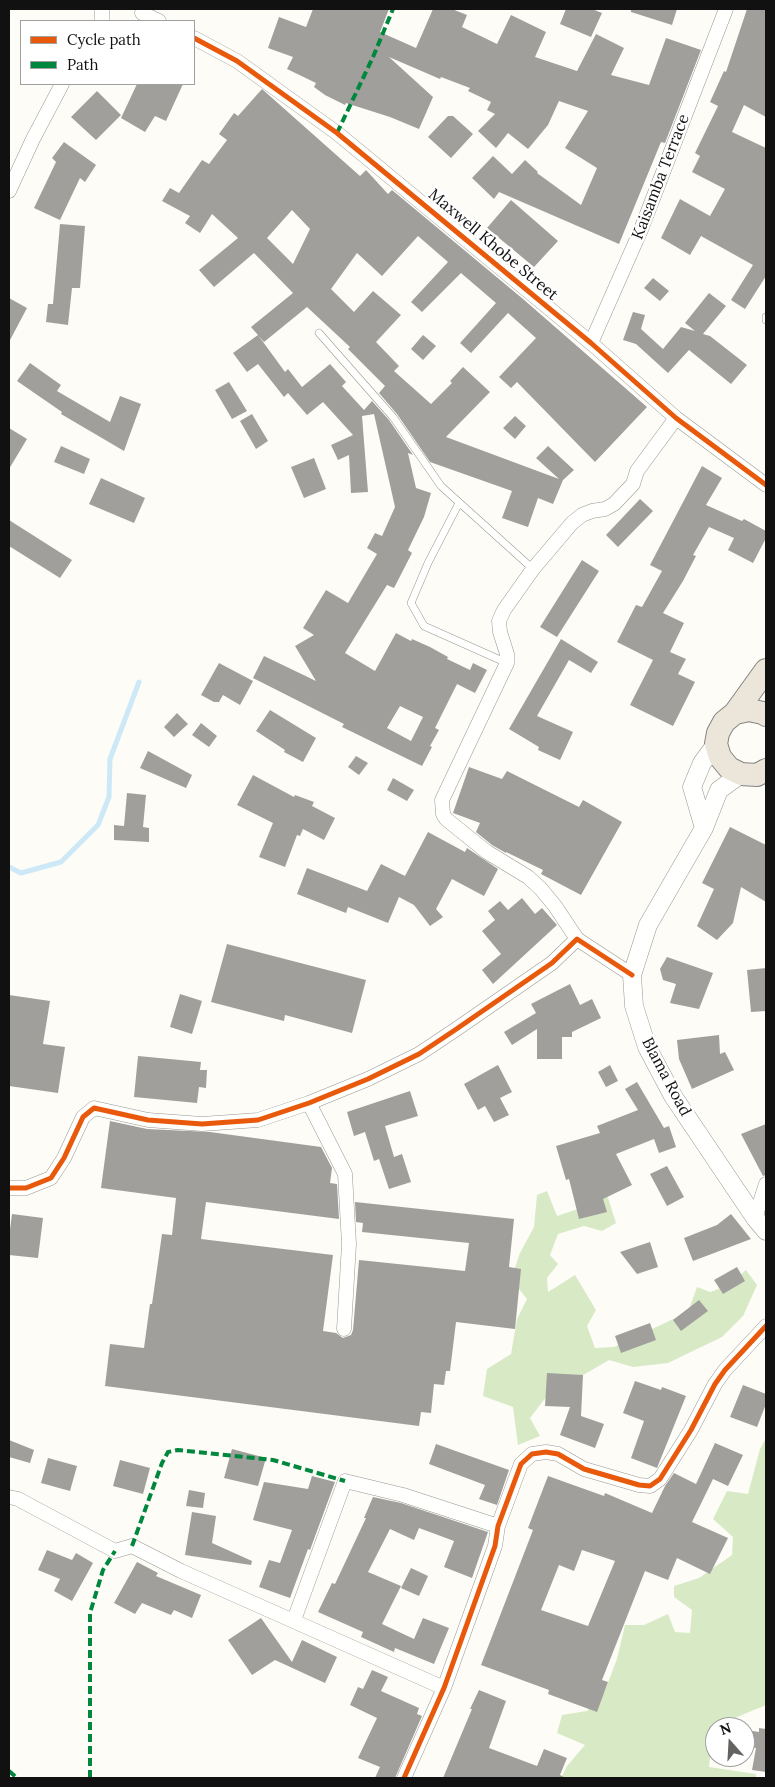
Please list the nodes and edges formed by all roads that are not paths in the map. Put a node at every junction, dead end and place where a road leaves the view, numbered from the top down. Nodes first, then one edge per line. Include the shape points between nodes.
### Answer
1 (726, 9) edge
2 (141, 14) edge
3 (156, 20) edge
4 (195, 39) edge
5 (61, 85) edge
6 (9, 190) edge
7 (766, 316) edge
8 (766, 320) edge
9 (318, 333) dead end
10 (590, 343) junction
11 (676, 418) junction
12 (766, 485) edge
13 (459, 503) junction
14 (533, 569) junction
15 (508, 663) junction
16 (766, 670) edge
17 (735, 713) junction
18 (766, 715) edge
19 (716, 744) junction
20 (758, 773) edge
21 (704, 828) junction
22 (577, 939) junction
23 (632, 975) junction
24 (309, 1103) junction
25 (766, 1184) edge
26 (9, 1188) edge
27 (761, 1225) edge
28 (766, 1326) edge
29 (344, 1328) dead end
30 (9, 1497) edge
31 (498, 1526) junction
32 (294, 1620) junction
33 (444, 1688) junction
34 (404, 1778) edge

1 - 10 street, Kaisamba Terrace via 640,232
2 - 3 street
4 - 10 street, Maxwell Khobe Street via 237,61 337,132
5 - 6 street
7 - 8 lane
9 - 13 lane via 393,417 441,486
10 - 11 street, Maxwell Khobe Street
11 - 12 street, Maxwell Khobe Street
11 - 14 street via 637,471 633,484 614,504 582,515 572,523
13 - 14 lane
13 - 15 lane via 411,603 424,626
14 - 15 street via 499,621
15 - 22 street via 444,793 441,806 446,819 541,889
16 - 17 highway
17 - 18 highway via 749,710
17 - 19 highway via 724,722
19 - 20 highway via 728,768
19 - 21 street via 702,763 692,787
20 - 21 street, Blama Road via 719,790
21 - 23 street, Blama Road via 648,925
22 - 23 street
22 - 24 street via 552,963 419,1054
23 - 27 street, Blama Road via 634,1006 647,1047 673,1096
24 - 26 street via 258,1120 202,1124 148,1120 94,1108 83,1117 51,1178 26,1188
24 - 29 street via 345,1174 349,1244
25 - 27 street
28 - 31 street via 715,1384 660,1480 650,1486 639,1485 584,1469 558,1454 532,1454 521,1464
30 - 32 street via 115,1551 132,1546
31 - 32 street via 403,1495 345,1481
31 - 33 street via 495,1546
32 - 33 street
33 - 34 street

